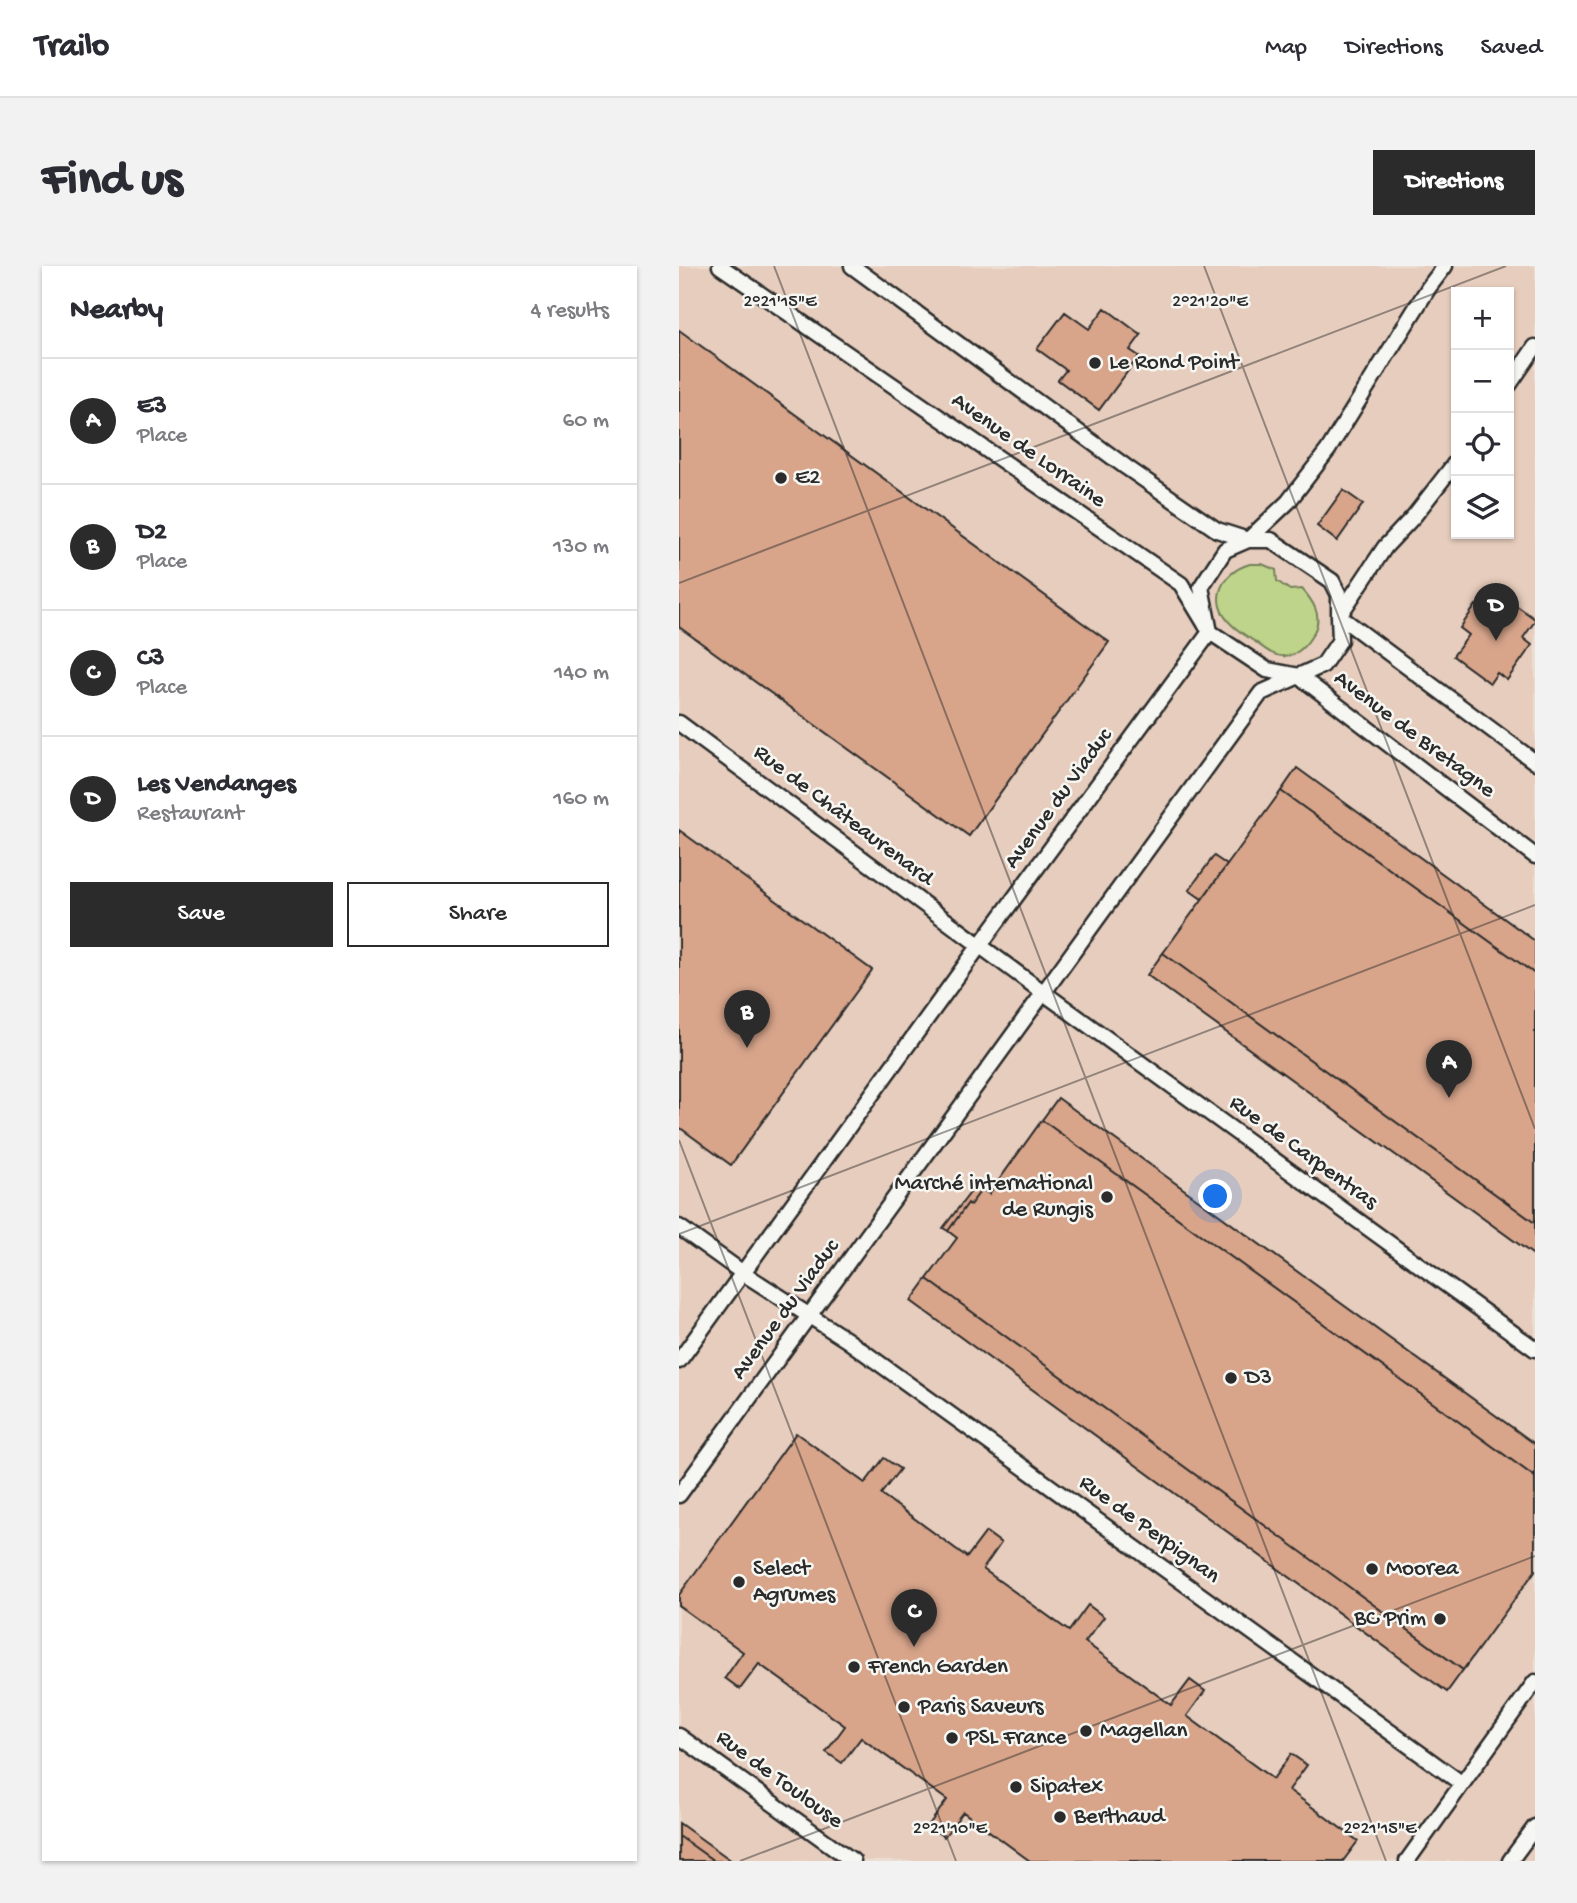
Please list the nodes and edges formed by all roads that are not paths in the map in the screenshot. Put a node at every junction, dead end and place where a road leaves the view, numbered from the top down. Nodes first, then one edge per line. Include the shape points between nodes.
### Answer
1 (720, 266) edge
2 (852, 266) edge
3 (1445, 266) edge
4 (1535, 347) edge
5 (1514, 378) edge
6 (1451, 468) edge
7 (1248, 540) junction
8 (1339, 616) junction
9 (1210, 632) junction
10 (1299, 676) junction
11 (679, 723) edge
12 (1535, 762) edge
13 (1535, 856) edge
14 (980, 945) junction
15 (1044, 993) junction
16 (679, 1227) edge
17 (743, 1273) junction
18 (810, 1315) junction
19 (1535, 1349) edge
20 (679, 1362) edge
21 (679, 1495) edge
22 (1535, 1682) edge
23 (679, 1736) edge
24 (1461, 1783) junction
25 (1535, 1827) edge
26 (853, 1861) edge
27 (1407, 1861) edge
28 (1510, 1861) edge

1 - 9 lane, Avenue de Lorraine via 1181,584
2 - 7 lane, Avenue de Lorraine via 1217,530
3 - 7 lane via 1328,450 1288,502
4 - 5 lane
6 - 8 lane, Avenue du Viaduc via 1385,547
7 - 8 lane, Avenue de Lorraine via 1271,540 1332,581 1339,595
7 - 9 lane via 1225,550 1201,587
8 - 10 lane, Avenue du Viaduc via 1340,639 1335,648 1323,665
8 - 12 lane
9 - 10 lane, Avenue de Lorraine via 1267,670
9 - 14 lane, Avenue du Viaduc
10 - 13 lane, Avenue de Bretagne
10 - 15 lane, Avenue du Viaduc via 1261,693
11 - 14 lane, Rue de Châteaurenard
14 - 15 lane, Rue de Châteaurenard
14 - 17 lane, Avenue du Viaduc
15 - 18 lane, Avenue du Viaduc
15 - 19 lane, Rue de Carpentras
16 - 17 lane, Rue de Perpignan
17 - 18 lane, Rue de Perpignan
17 - 20 lane, Avenue du Viaduc
18 - 21 lane, Avenue du Viaduc
18 - 24 lane, Rue de Perpignan
22 - 24 lane
23 - 26 lane, Rue de Toulouse
24 - 27 lane
25 - 28 lane

